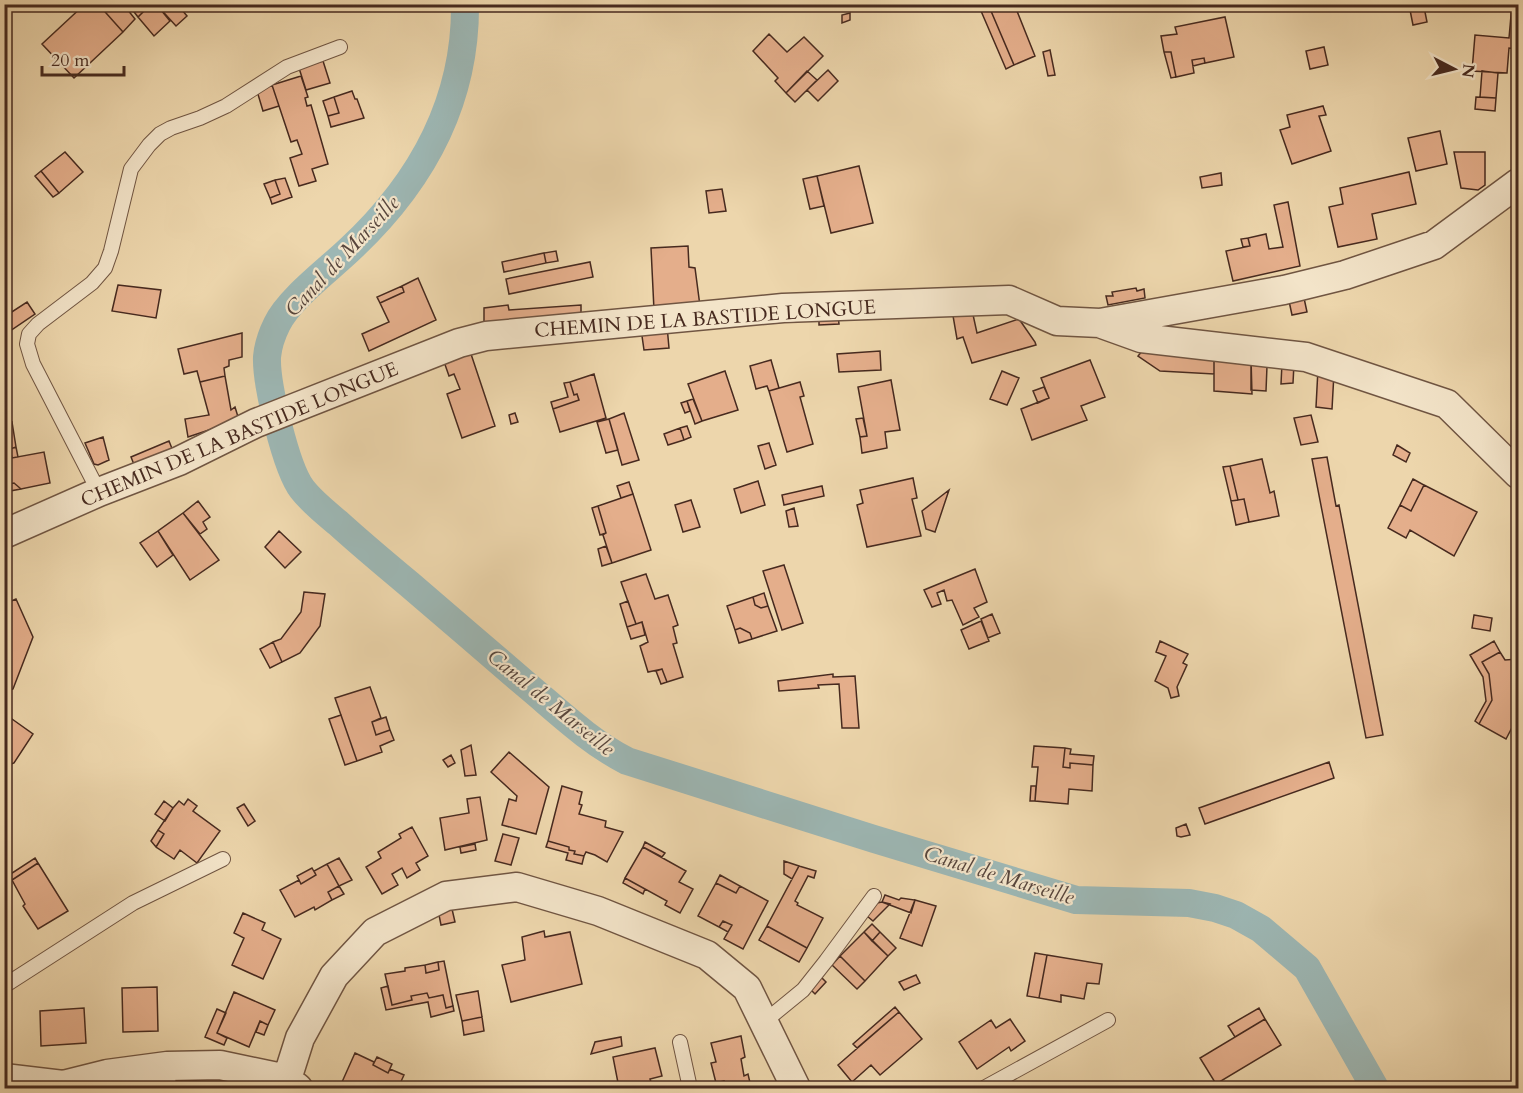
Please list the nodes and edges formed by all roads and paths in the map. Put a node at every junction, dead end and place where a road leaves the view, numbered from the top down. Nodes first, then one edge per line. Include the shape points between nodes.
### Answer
1 (340, 47) dead end
2 (1518, 183) edge
3 (1100, 323) junction
4 (1518, 474) edge
5 (99, 492) junction
6 (4, 534) edge
7 (223, 859) dead end
8 (874, 896) dead end
9 (4, 986) edge
10 (1108, 1020) dead end
11 (764, 1022) junction
12 (680, 1042) dead end
13 (168, 1077) edge
14 (4, 1078) edge
15 (292, 1084) edge
16 (690, 1089) edge
17 (796, 1089) edge
18 (984, 1089) edge

1 - 5 lane via 287,66 226,106 160,134 130,169 105,268 29,334 27,344 33,364
2 - 3 street, CHEMIN DE LA BASTIDE LONGUE via 1434,244 1345,275
3 - 4 street via 1141,338 1306,357 1447,404
3 - 5 street, CHEMIN DE LA BASTIDE LONGUE via 1057,321 1009,300 783,308 496,335 459,343 299,405
5 - 6 street, CHEMIN DE LA BASTIDE LONGUE
7 - 9 lane via 133,903
8 - 11 lane via 803,990
10 - 18 lane
11 - 15 street via 747,988 707,955 598,911 517,887 446,896 375,932 334,976 300,1038
11 - 17 street
12 - 16 lane
13 - 14 street via 107,1074 63,1085
13 - 15 street via 220,1065

